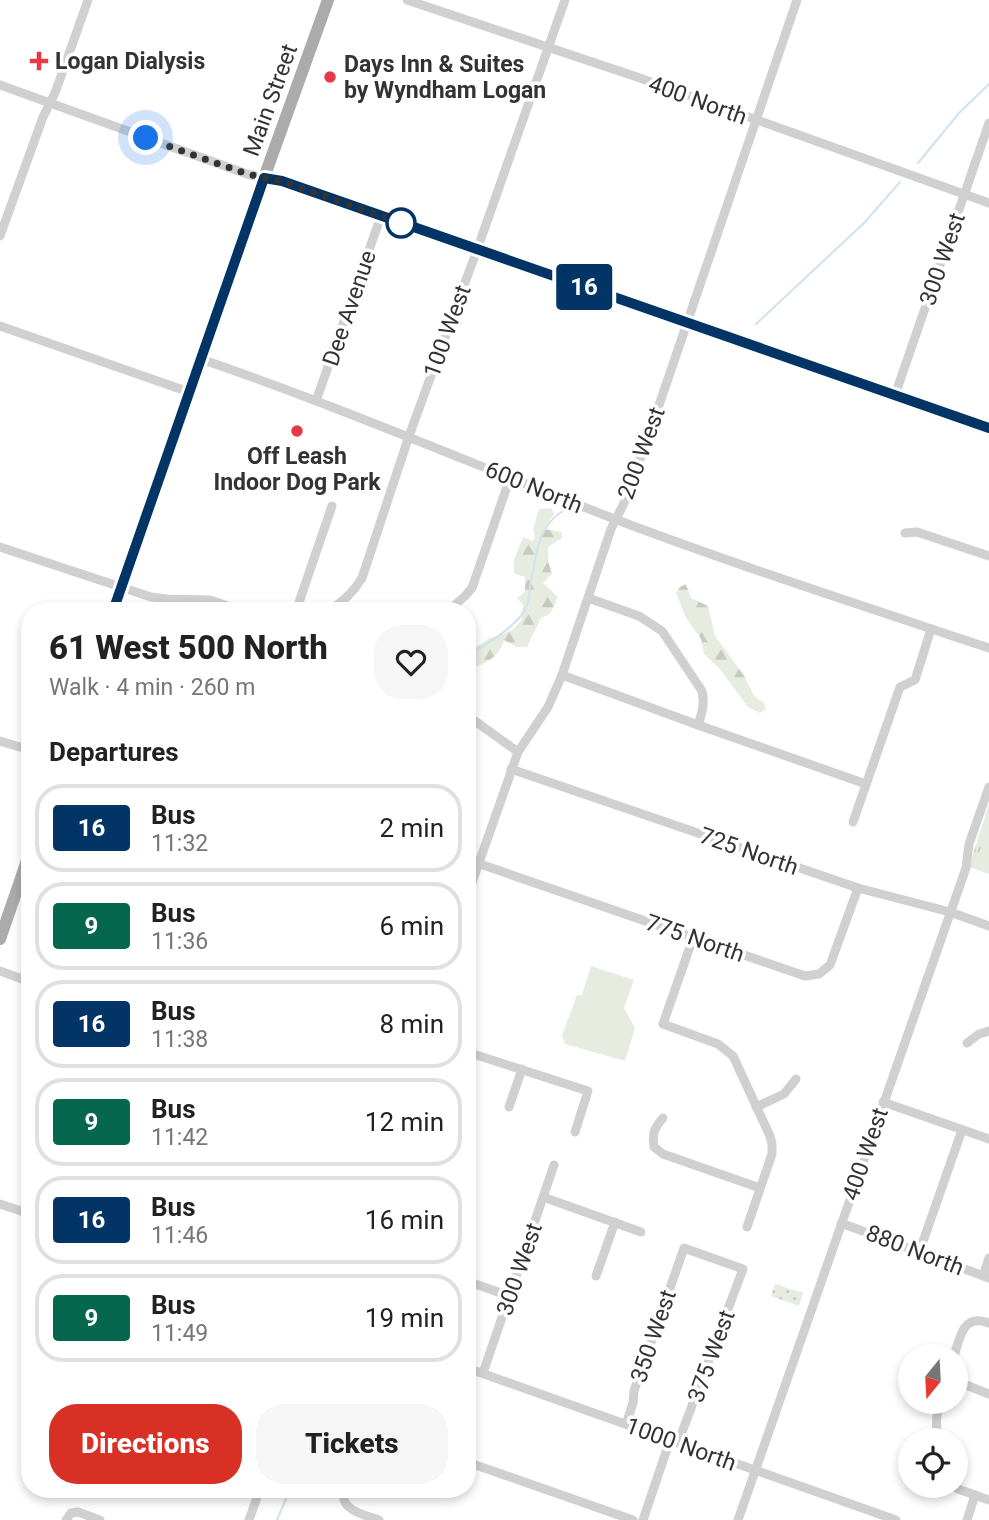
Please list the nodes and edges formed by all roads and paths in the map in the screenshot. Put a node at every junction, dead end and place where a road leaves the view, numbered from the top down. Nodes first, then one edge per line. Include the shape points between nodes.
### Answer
1 (88, 0) edge
2 (328, 0) edge
3 (407, 0) edge
4 (565, 0) edge
5 (797, 0) edge
6 (548, 47) junction
7 (0, 85) edge
8 (50, 103) junction
9 (755, 120) junction
10 (989, 123) edge
11 (264, 178) junction
12 (964, 195) junction
13 (989, 203) edge
14 (381, 216) junction
15 (0, 236) edge
16 (477, 250) junction
17 (686, 323) junction
18 (0, 326) edge
19 (201, 359) junction
20 (190, 392) junction
21 (895, 395) junction
22 (316, 401) junction
23 (989, 428) edge
24 (409, 436) junction
25 (510, 478) junction
26 (332, 506) dead end
27 (615, 519) junction
28 (905, 533) dead end
29 (0, 547) edge
30 (989, 556) edge
31 (121, 586) junction
32 (588, 598) junction
33 (116, 602) edge
34 (216, 602) edge
35 (299, 602) edge
36 (341, 602) edge
37 (458, 602) edge
38 (931, 629) junction
39 (989, 648) edge
40 (562, 675) junction
41 (476, 721) edge
42 (698, 725) junction
43 (0, 741) edge
44 (21, 747) edge
45 (518, 752) junction
46 (511, 769) junction
47 (866, 784) junction
48 (989, 787) edge
49 (853, 822) dead end
50 (480, 864) junction
51 (476, 874) edge
52 (21, 878) edge
53 (858, 888) junction
54 (950, 912) junction
55 (989, 926) edge
56 (693, 938) junction
57 (0, 939) edge
58 (0, 971) edge
59 (21, 979) edge
60 (989, 1031) edge
61 (967, 1043) dead end
62 (476, 1055) edge
63 (522, 1069) junction
64 (796, 1079) dead end
65 (883, 1102) junction
66 (509, 1107) dead end
67 (756, 1107) junction
68 (663, 1118) dead end
69 (962, 1130) junction
70 (575, 1132) dead end
71 (989, 1139) edge
72 (554, 1165) dead end
73 (760, 1188) junction
74 (543, 1197) junction
75 (0, 1204) edge
76 (21, 1212) edge
77 (615, 1223) junction
78 (841, 1223) junction
79 (747, 1227) dead end
80 (641, 1232) dead end
81 (919, 1253) junction
82 (989, 1258) edge
83 (743, 1269) joint
84 (596, 1276) dead end
85 (986, 1277) edge
86 (476, 1285) edge
87 (509, 1296) junction
88 (989, 1323) edge
89 (958, 1344) edge
90 (476, 1371) edge
91 (483, 1373) junction
92 (968, 1386) edge
93 (989, 1394) edge
94 (626, 1424) junction
95 (674, 1441) junction
96 (476, 1465) edge
97 (755, 1470) junction
98 (968, 1493) edge
99 (975, 1495) junction
100 (257, 1498) edge
101 (344, 1498) edge
102 (989, 1500) edge
103 (68, 1517) edge
104 (100, 1520) edge
105 (249, 1520) edge
106 (379, 1520) edge
107 (633, 1520) edge
108 (643, 1520) edge
109 (738, 1520) edge
110 (895, 1520) edge
111 (967, 1520) edge

1 - 8 street
2 - 11 main road, Main Street
3 - 6 street, 400 North
4 - 6 street, 100 West
5 - 9 street, 200 West
6 - 9 street, 400 North
6 - 16 street, 100 West
7 - 8 street
8 - 11 street
8 - 15 street
9 - 12 street, 400 North
9 - 17 street, 200 West
10 - 12 street, 300 West
11 - 14 street
11 - 19 main road, Main Street
12 - 13 street, 400 North
12 - 21 street, 300 West
14 - 16 street
14 - 22 street, Dee Avenue
16 - 17 street
16 - 24 street, 100 West
17 - 21 street
17 - 27 street, 200 West via 625,502
18 - 20 street
19 - 20 main road, Main Street
19 - 22 street, 600 North
20 - 31 main road, Main Street
21 - 23 street
22 - 24 street, 600 North
24 - 25 street, 600 North
24 - 36 street, 100 West via 362,578
25 - 27 street, 600 North
25 - 37 street via 471,588
26 - 35 street
27 - 32 street, 200 West
27 - 38 street, 600 North
28 - 30 street via 917,532
29 - 31 street
31 - 33 main road, Main Street
31 - 34 street via 150,597
32 - 40 street, 200 West
32 - 42 street via 639,616 662,631 702,691
38 - 39 street, 600 North
38 - 47 street via 915,680 900,687
40 - 42 street
40 - 45 street, 200 West via 548,708
41 - 45 street
42 - 47 street
43 - 44 street
45 - 46 street, 200 West
46 - 50 street, 200 West
46 - 53 street, 725 North
47 - 49 street
48 - 54 street, 400 West
50 - 51 street, 200 West
50 - 56 street, 775 North
52 - 57 main road
53 - 54 street, 725 North
53 - 56 street, 775 North via 830,965 819,974 805,976
54 - 55 street, 725 North
54 - 65 street, 400 West
56 - 67 street via 663,1024 727,1049
58 - 59 street
60 - 61 street
62 - 63 street
63 - 66 street
63 - 70 street via 588,1091
64 - 67 street via 784,1094
65 - 69 street
65 - 78 street, 400 West
67 - 73 street via 772,1144
68 - 73 street via 652,1136 654,1147 663,1154
69 - 71 street
69 - 81 street
72 - 74 street, 300 West
73 - 79 street
74 - 77 street
74 - 87 street, 300 West
75 - 76 street
77 - 80 street
77 - 84 street
78 - 81 street, 880 North
78 - 97 street, 400 West
81 - 85 street, 880 North
82 - 85 street
83 - 94 street, 350 West via 684,1248
83 - 95 street, 375 West
86 - 87 street
87 - 91 street, 300 West
88 - 89 street via 972,1321 962,1330
90 - 91 street, 1000 North
91 - 94 street, 1000 North
92 - 93 street
94 - 95 street, 1000 North
95 - 97 street, 1000 North
95 - 108 street, 375 West
96 - 107 street
97 - 109 street, 400 West
97 - 110 street, 1000 North
98 - 99 street
99 - 102 street
99 - 111 street
100 - 105 street
101 - 106 street via 353,1511
103 - 104 street via 78,1512

